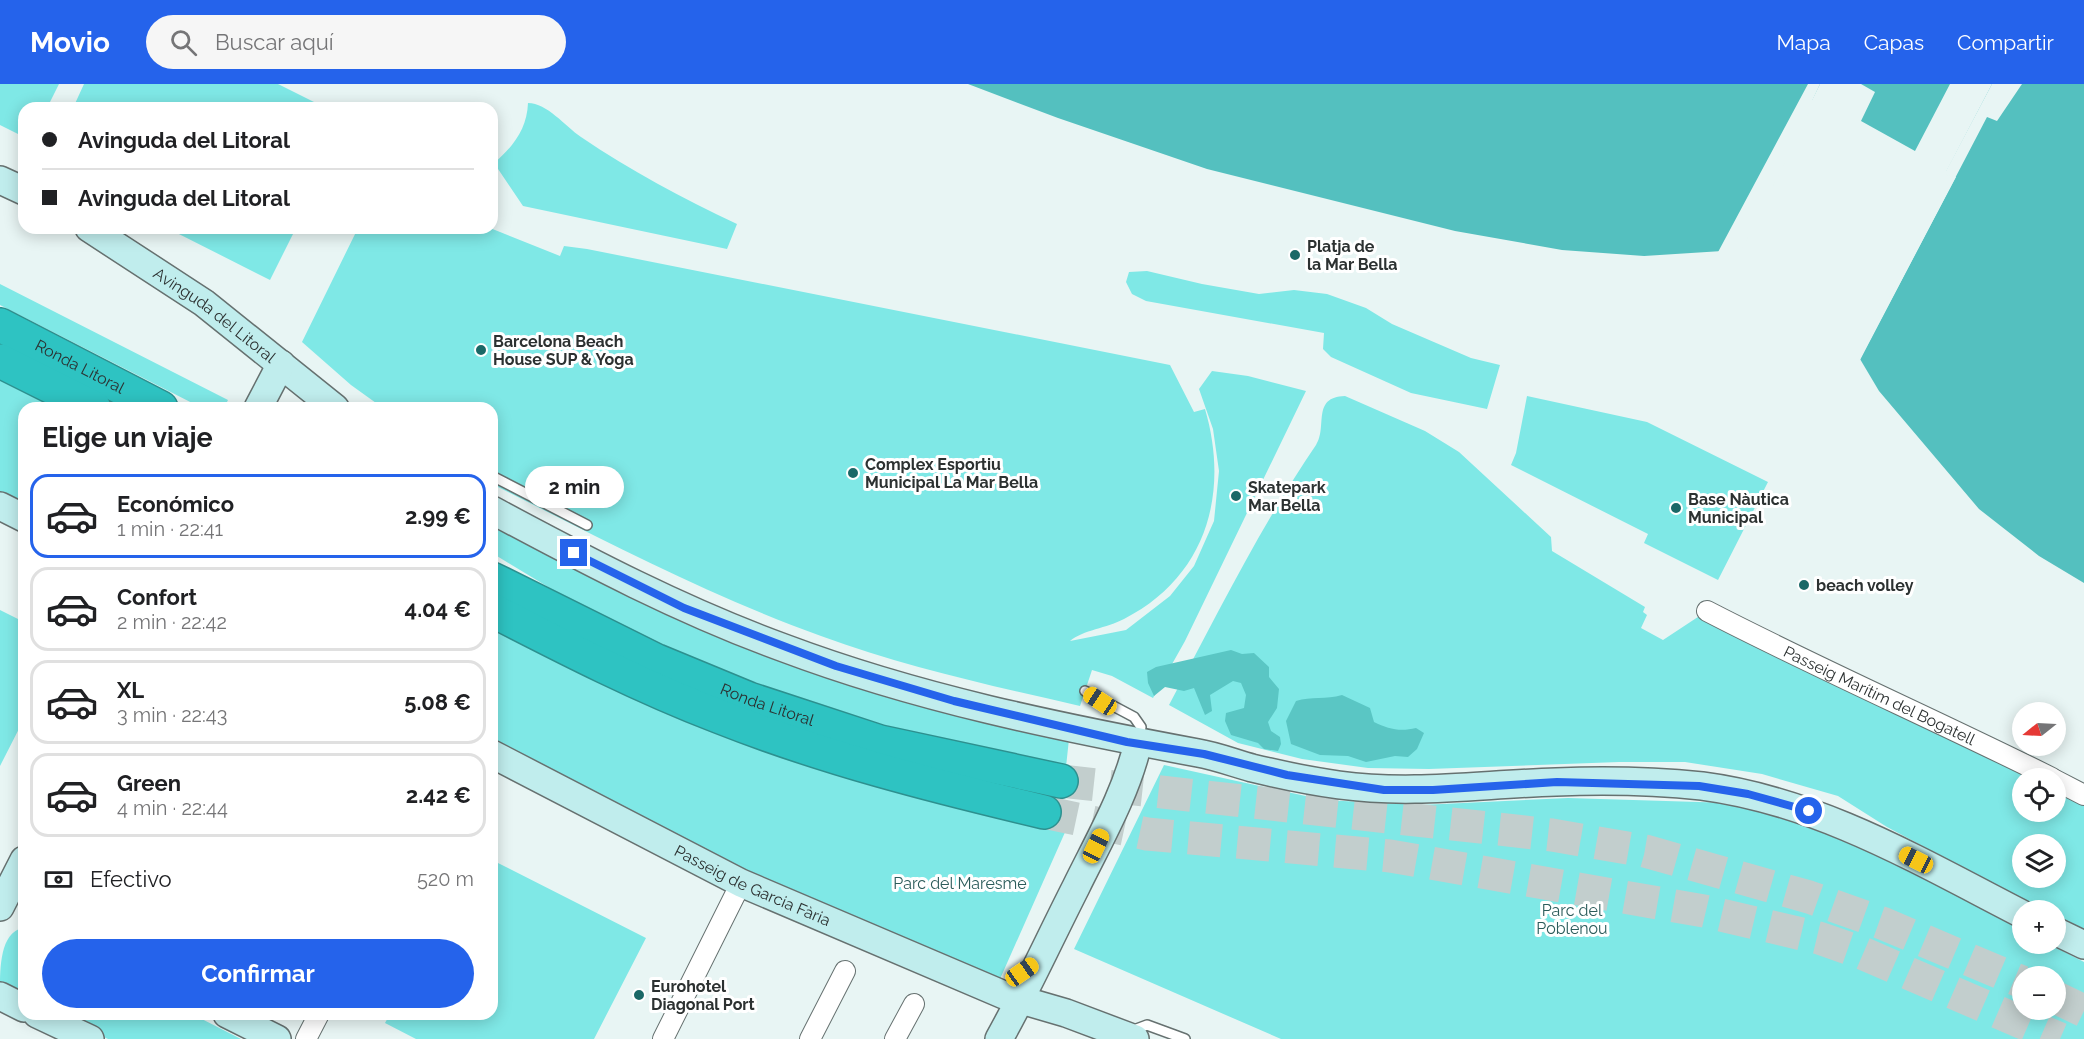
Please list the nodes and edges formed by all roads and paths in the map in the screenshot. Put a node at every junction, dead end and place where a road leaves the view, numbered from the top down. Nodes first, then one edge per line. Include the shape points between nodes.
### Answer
1 (0, 180) edge
2 (18, 188) edge
3 (98, 234) edge
4 (0, 325) edge
5 (0, 361) edge
6 (281, 364) junction
7 (82, 402) edge
8 (149, 402) edge
9 (261, 402) edge
10 (328, 402) edge
11 (498, 479) edge
12 (0, 506) edge
13 (498, 513) edge
14 (18, 515) edge
15 (587, 525) dead end
16 (498, 582) edge
17 (1707, 611) dead end
18 (498, 613) edge
19 (1085, 691) dead end
20 (1138, 743) junction
21 (498, 757) edge
22 (2031, 768) edge
23 (1061, 781) tunnel mouth
24 (2066, 786) edge
25 (2084, 795) edge
26 (1044, 812) tunnel mouth
27 (18, 876) edge
28 (741, 883) junction
29 (7, 905) edge
30 (2012, 909) edge
31 (2066, 936) edge
32 (2084, 945) edge
33 (1041, 955) junction
34 (845, 971) dead end
35 (974, 982) junction
36 (0, 996) edge
37 (1020, 1001) junction
38 (914, 1004) dead end
39 (18, 1005) edge
40 (50, 1020) edge
41 (239, 1020) edge
42 (316, 1020) edge
43 (1123, 1036) edge
44 (90, 1039) edge
45 (277, 1039) edge
46 (306, 1039) edge
47 (663, 1039) edge
48 (810, 1039) edge
49 (895, 1039) edge
50 (999, 1039) edge
51 (1185, 1039) edge

1 - 2 main road
3 - 6 main road, Avinguda del Litoral via 204,303
4 - 8 highway, Ronda Litoral
5 - 7 highway, Ronda Litoral
6 - 9 main road
6 - 10 main road, Avinguda del Litoral
11 - 15 lane
12 - 14 main road
13 - 20 main road via 684,608 782,647 920,692
16 - 23 highway, Ronda Litoral via 657,661 749,699 880,742
17 - 22 street, Passeig Marítim del Bogatell
18 - 26 highway, Ronda Litoral via 622,676 719,717 847,762
19 - 20 lane via 1134,717 1141,727
20 - 30 main road via 1204,754 1287,775 1384,790 1624,782 1699,786 1748,794 1809,811 1880,841
20 - 33 main road via 1125,788
21 - 28 main road, Passeig de Garcia Fària
24 - 25 street, Passeig Marítim del Bogatell
27 - 29 main road
28 - 35 main road, Passeig de Garcia Fària
28 - 47 street
31 - 32 main road
33 - 35 main road via 1012,976
33 - 37 main road
34 - 48 street
35 - 37 main road, Passeig de Garcia Fària
36 - 39 main road
37 - 43 main road, Passeig de Garcia Fària via 1066,1013
37 - 50 main road
38 - 49 street
40 - 44 main road
41 - 45 main road
42 - 46 street
43 - 51 lane via 1147,1025

